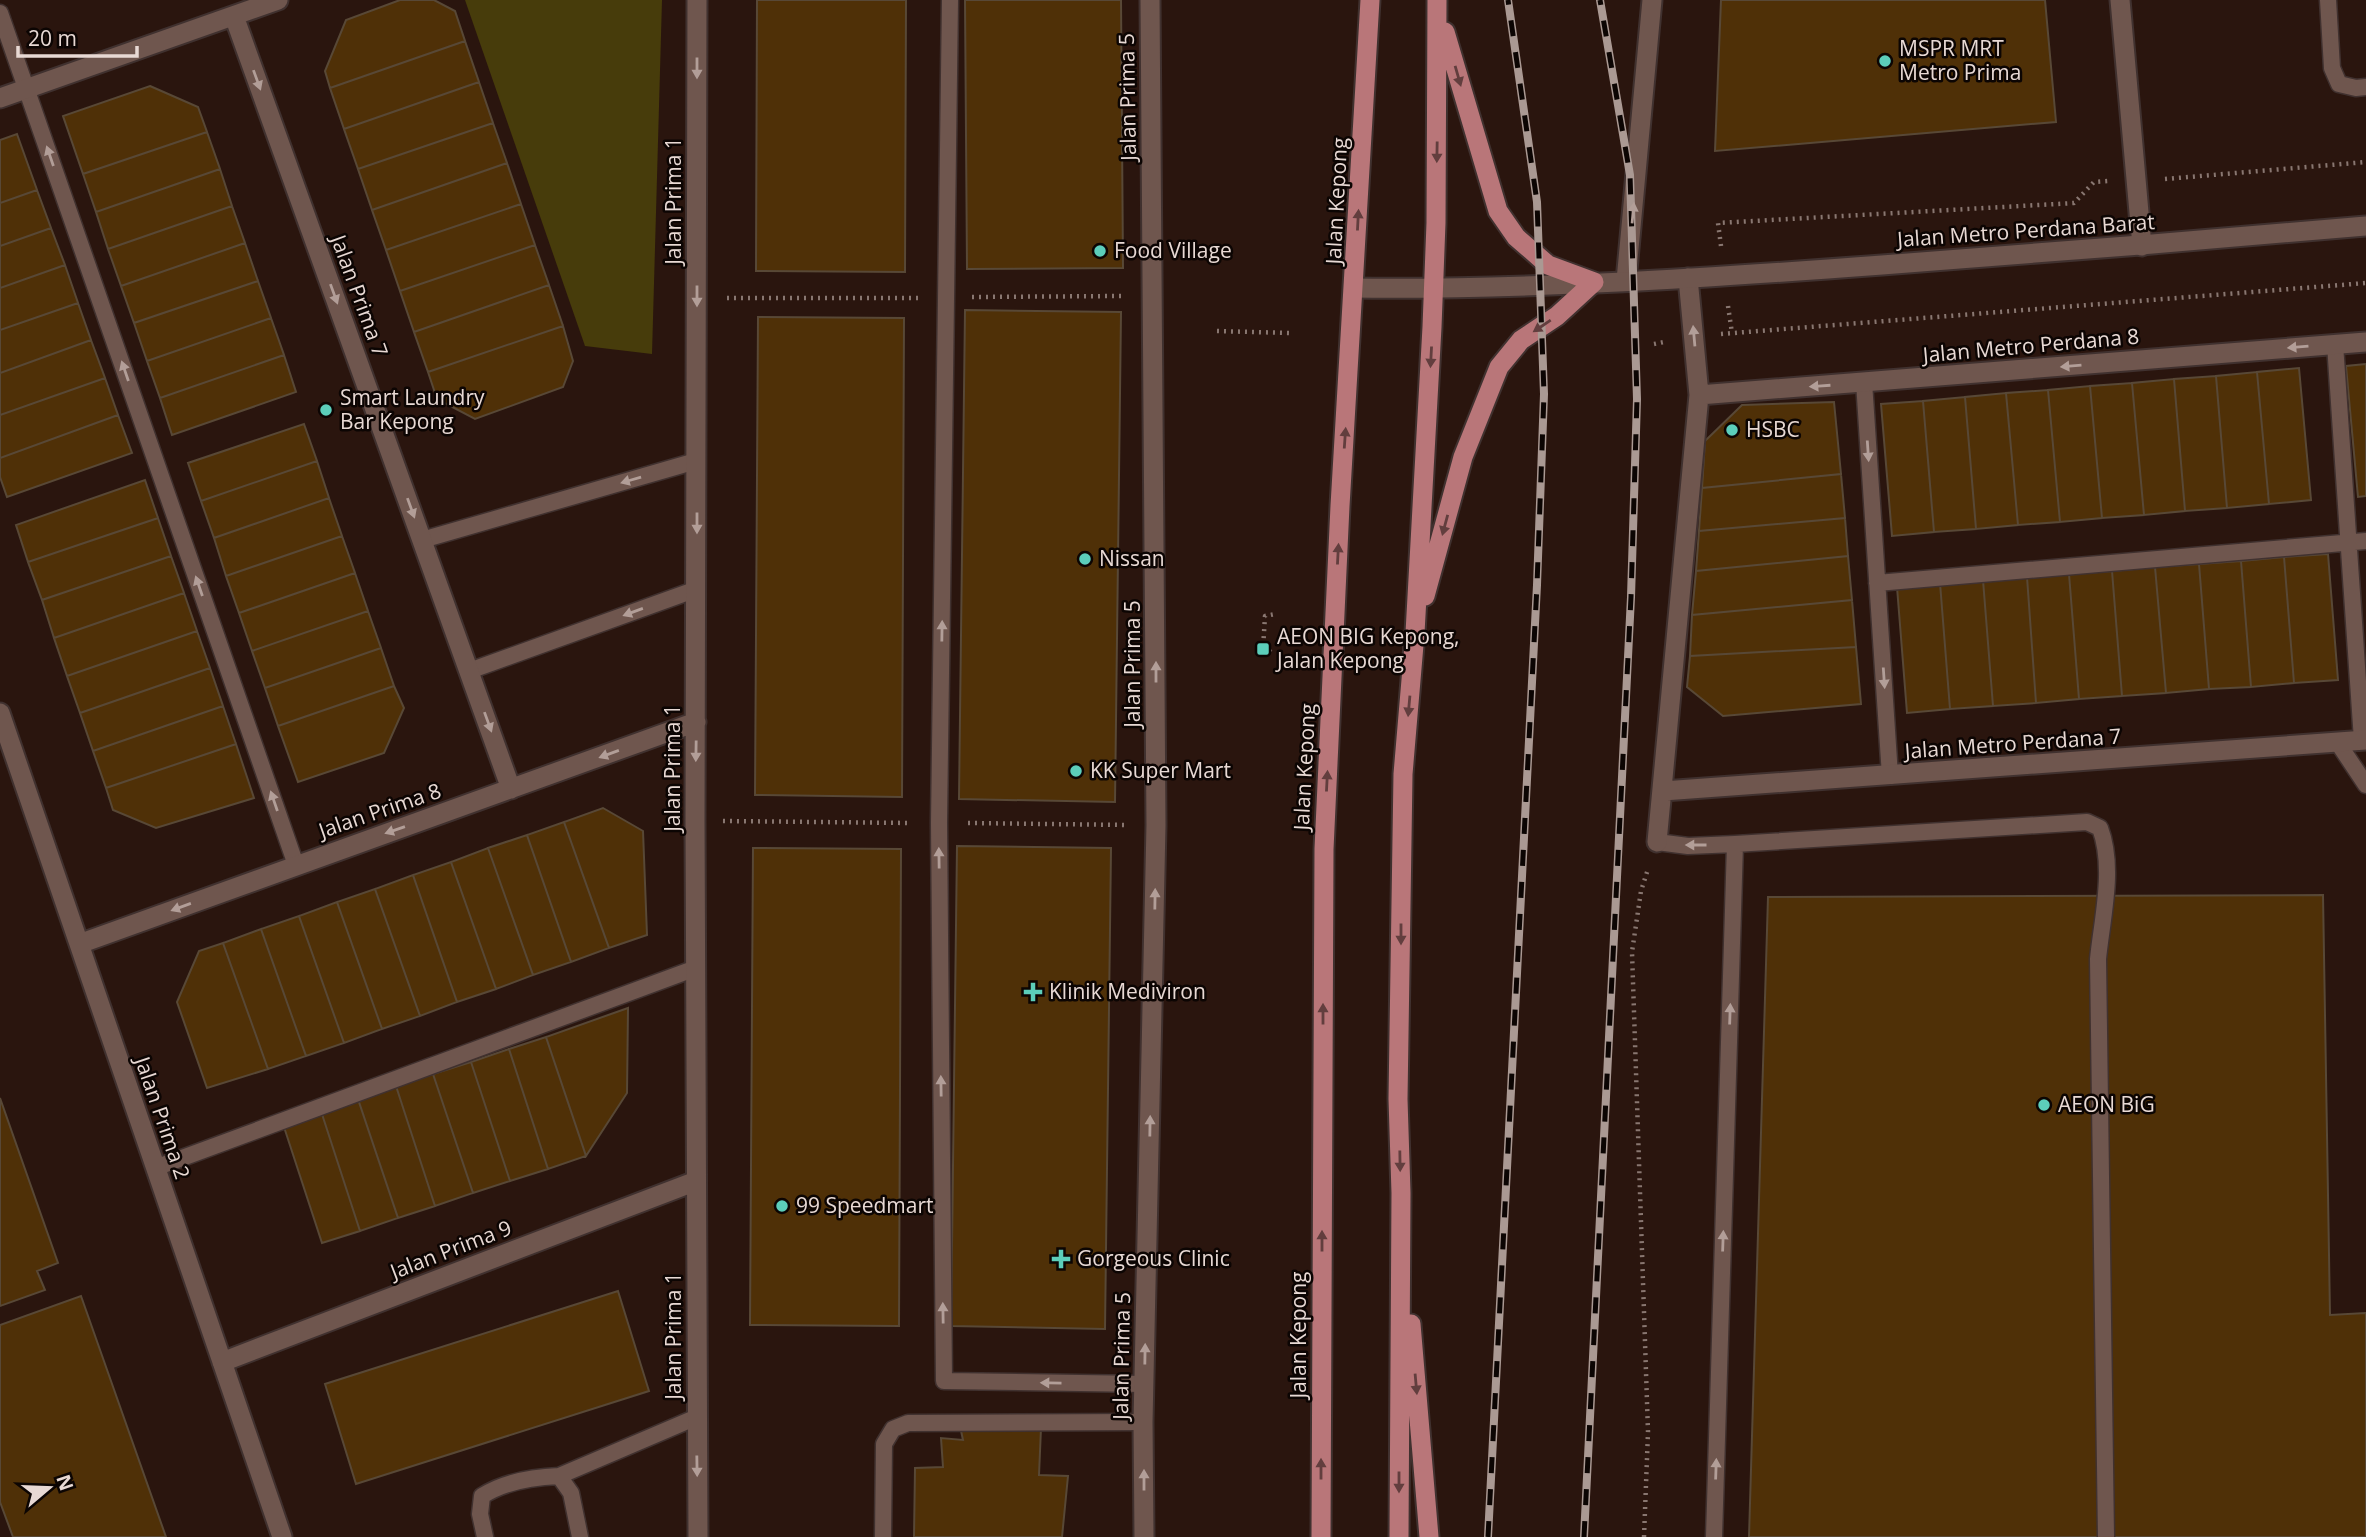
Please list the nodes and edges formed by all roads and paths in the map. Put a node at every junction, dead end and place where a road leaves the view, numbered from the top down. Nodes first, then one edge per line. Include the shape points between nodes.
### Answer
1 (278, 0) edge
2 (697, 0) edge
3 (950, 0) edge
4 (1150, 0) edge
5 (1370, 0) edge
6 (1653, 0) edge
7 (2120, 0) edge
8 (2328, 0) edge
9 (1438, 5) edge
10 (0, 13) edge
11 (234, 16) junction
12 (2366, 87) edge
13 (27, 88) junction
14 (0, 98) edge
15 (2366, 162) edge
16 (2178, 179) dead end
17 (2094, 182) dead end
18 (1718, 223) dead end
19 (2366, 226) edge
20 (2142, 246) junction
21 (1688, 278) junction
22 (1626, 281) junction
23 (1594, 282) junction
24 (2366, 283) edge
25 (1354, 288) junction
26 (1434, 289) junction
27 (1104, 296) dead end
28 (1121, 296) dead end
29 (751, 298) dead end
30 (769, 298) dead end
31 (1217, 331) dead end
32 (1289, 332) dead end
33 (1732, 333) dead end
34 (2366, 342) edge
35 (2335, 344) junction
36 (1864, 383) junction
37 (1699, 395) junction
38 (696, 460) junction
39 (422, 540) junction
40 (2366, 541) edge
41 (2349, 543) junction
42 (1877, 583) junction
43 (697, 589) junction
44 (1275, 614) dead end
45 (1415, 633) junction
46 (1271, 649) dead end
47 (469, 671) junction
48 (0, 713) edge
49 (696, 722) junction
50 (2364, 740) edge
51 (2338, 743) junction
52 (1891, 776) junction
53 (2366, 785) edge
54 (511, 789) junction
55 (1663, 791) junction
56 (747, 821) dead end
57 (769, 821) dead end
58 (1086, 824) dead end
59 (1128, 825) dead end
60 (1657, 842) junction
61 (1735, 844) junction
62 (296, 865) junction
63 (79, 944) junction
64 (696, 968) junction
65 (155, 1168) junction
66 (696, 1181) junction
67 (1401, 1194) junction
68 (222, 1362) junction
69 (1144, 1384) junction
70 (697, 1417) junction
71 (1143, 1422) junction
72 (559, 1476) junction
73 (282, 1537) edge
74 (485, 1537) edge
75 (580, 1537) edge
76 (698, 1537) edge
77 (883, 1537) edge
78 (1144, 1537) edge
79 (1321, 1537) edge
80 (1399, 1537) edge
81 (1429, 1537) edge
82 (1644, 1537) edge
83 (1714, 1537) edge
84 (2106, 1537) edge

1 - 11 street
2 -> 38 street, Jalan Prima 1
69 -> 3 lane via 944,1381 939,823
69 -> 4 street, Jalan Prima 5 via 1156,825
25 -> 5 main road, Jalan Kepong
22 -> 6 street
7 - 20 street
8 - 12 lane via 2332,68 2339,84
9 -> 23 main road via 1499,211 1516,237 1548,265
9 -> 26 main road
10 - 13 lane
11 - 13 street
11 -> 39 street, Jalan Prima 7
13 - 14 street
62 -> 13 lane
15 - 16 path
17 - 18 path via 2074,203
19 - 20 street, Jalan Metro Perdana Barat
20 - 21 street, Jalan Metro Perdana Barat
21 - 22 street, Jalan Metro Perdana Barat
37 -> 21 street
22 - 23 street, Jalan Metro Perdana Barat
23 - 26 street, Jalan Metro Perdana Barat
23 -> 45 main road via 1557,316 1521,340 1499,368 1462,457
24 - 33 path
25 - 26 street, Jalan Metro Perdana Barat
79 -> 25 main road, Jalan Kepong via 1324,849
26 -> 45 main road
27 - 28 path
29 - 30 path
31 - 32 path
34 - 35 street, Jalan Metro Perdana 8
35 -> 36 street, Jalan Metro Perdana 8
35 - 41 lane
36 -> 37 street, Jalan Metro Perdana 8
36 -> 42 lane
37 - 55 street
38 -> 39 lane
38 -> 43 street, Jalan Prima 1
39 - 47 street, Jalan Prima 7
40 - 41 lane
41 - 42 lane
41 - 50 lane
42 -> 52 lane
43 -> 47 lane
43 - 49 street, Jalan Prima 1
44 - 46 path via 1265,616 1263,649
45 -> 67 main road via 1403,774
47 -> 54 street, Jalan Prima 7
48 - 63 street, Jalan Prima 2
49 -> 54 street, Jalan Prima 8
49 -> 64 street, Jalan Prima 1
50 - 51 street, Jalan Metro Perdana 7
51 - 52 street, Jalan Metro Perdana 7
51 - 53 lane
52 - 55 street, Jalan Metro Perdana 7
54 -> 62 street, Jalan Prima 8
55 - 60 street
56 - 57 path
58 - 59 path
61 -> 60 lane
60 - 82 path via 1641,891 1632,952 1648,1432
83 -> 61 lane
61 - 84 lane via 2087,822 2100,828 2106,886 2098,959
62 -> 63 street, Jalan Prima 8
63 - 65 street, Jalan Prima 2
64 - 65 lane
64 - 66 street, Jalan Prima 1
65 - 68 street, Jalan Prima 2
66 - 68 street, Jalan Prima 9
66 - 70 street, Jalan Prima 1
67 -> 80 main road
67 -> 81 main road
68 - 73 street, Jalan Prima 2
69 - 71 street, Jalan Prima 5
70 - 72 lane
70 -> 76 street, Jalan Prima 1
71 - 77 lane via 908,1423 892,1429 884,1444
78 -> 71 street, Jalan Prima 5
72 - 74 lane via 496,1487 482,1496
72 - 75 lane via 571,1493

